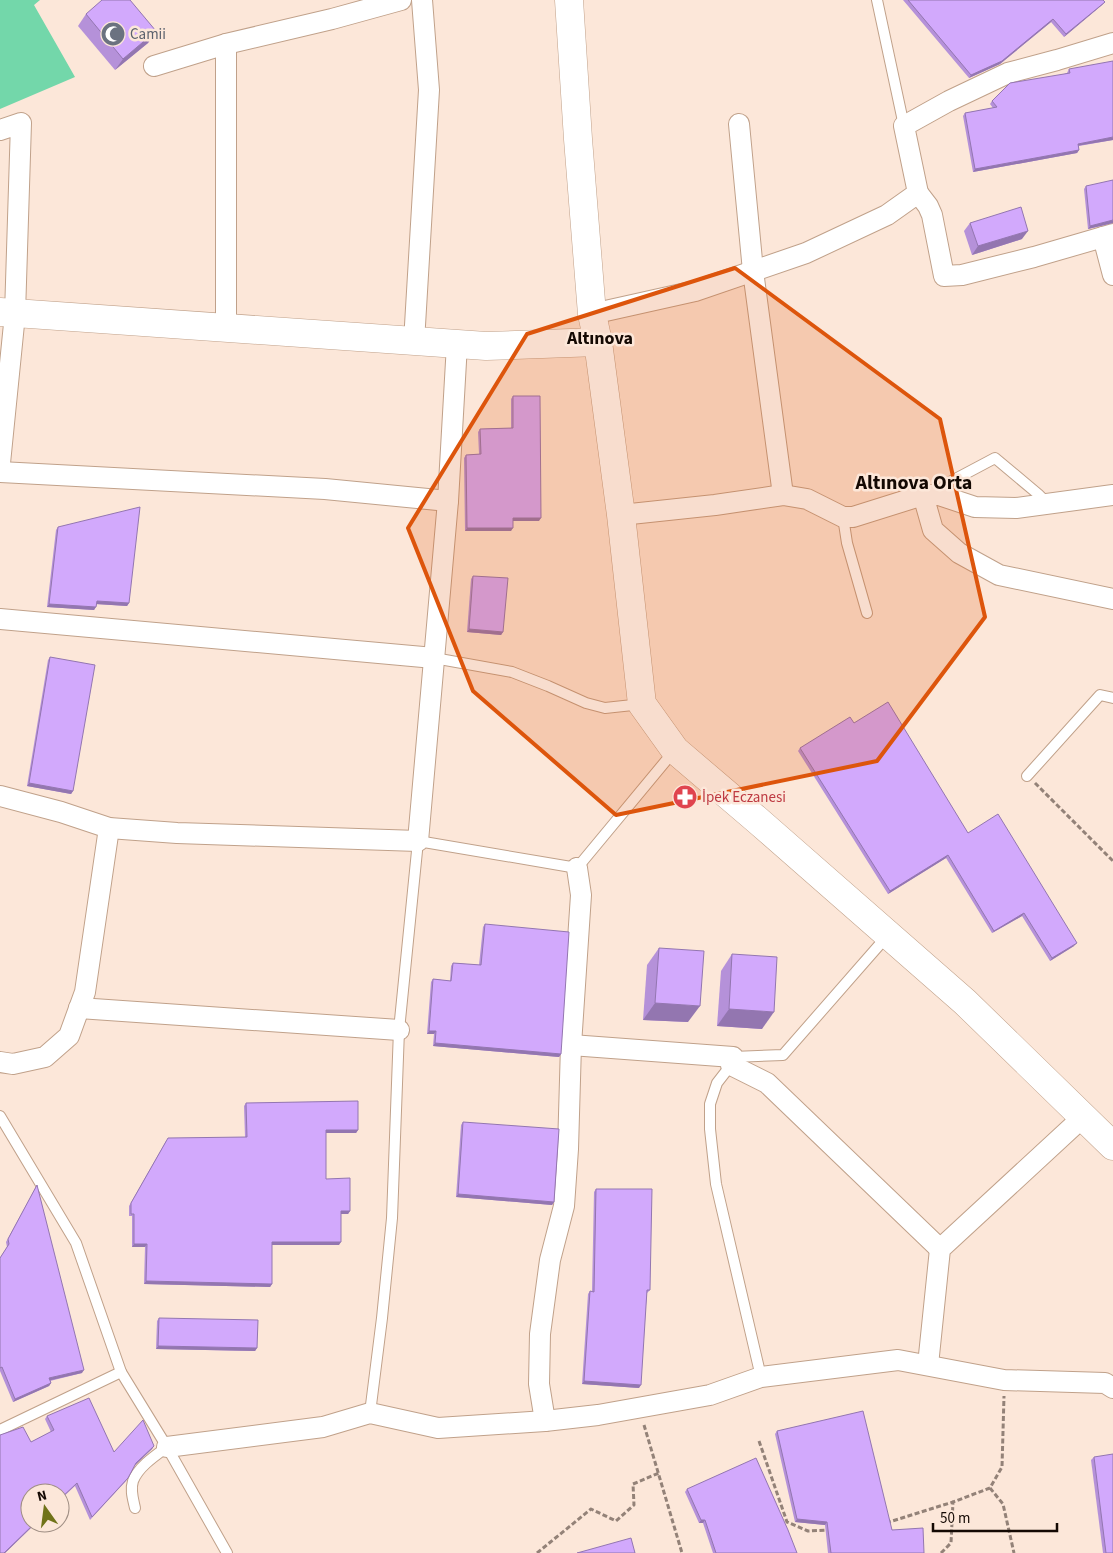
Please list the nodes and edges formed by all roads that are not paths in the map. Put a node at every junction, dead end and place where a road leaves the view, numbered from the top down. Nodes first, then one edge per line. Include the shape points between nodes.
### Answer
1 (401, 0) edge
2 (422, 0) edge
3 (569, 0) edge
4 (877, 0) edge
5 (1113, 43) edge
6 (226, 44) junction
7 (154, 66) dead end
8 (738, 124) dead end
9 (904, 126) junction
10 (0, 130) edge
11 (918, 193) junction
12 (1108, 235) edge
13 (753, 271) junction
14 (1113, 276) edge
15 (8, 313) edge
16 (592, 314) junction
17 (226, 328) junction
18 (414, 342) junction
19 (598, 342) junction
20 (457, 344) junction
21 (0, 463) edge
22 (0, 472) edge
23 (784, 495) junction
24 (931, 495) junction
25 (1113, 495) edge
26 (448, 501) junction
27 (1048, 503) junction
28 (621, 515) junction
29 (843, 517) junction
30 (1113, 599) edge
31 (867, 613) dead end
32 (0, 620) edge
33 (434, 658) junction
34 (1113, 698) edge
35 (642, 704) junction
36 (675, 750) junction
37 (1028, 776) road end
38 (0, 796) edge
39 (109, 828) junction
40 (418, 841) junction
41 (577, 868) junction
42 (888, 935) junction
43 (79, 1008) junction
44 (399, 1030) junction
45 (571, 1044) junction
46 (732, 1061) junction
47 (0, 1062) edge
48 (0, 1116) edge
49 (1083, 1117) junction
50 (1113, 1146) edge
51 (940, 1249) junction
52 (928, 1365) junction
53 (121, 1372) junction
54 (761, 1377) junction
55 (1113, 1388) edge
56 (370, 1413) junction
57 (545, 1421) junction
58 (0, 1430) edge
59 (167, 1447) junction
60 (135, 1508) dead end
61 (227, 1553) edge

1 - 6 street
2 - 18 street via 429,90
3 - 16 street
4 - 9 lane
5 - 9 street via 1008,74
6 - 7 street
6 - 17 street
8 - 13 street
9 - 11 street
10 - 15 street via 21,123
11 - 12 street via 932,215 944,276 962,275
11 - 13 street via 888,215 806,253
12 - 14 street
13 - 16 street via 695,291
13 - 23 street
15 - 17 street
15 - 21 street
16 - 19 street
17 - 18 street
18 - 20 street
19 - 20 street
19 - 28 street
20 - 26 street
22 - 26 street via 325,489
23 - 28 street via 715,506
23 - 29 street via 807,499
24 - 27 street via 976,507 1016,508
24 - 27 lane via 995,458
24 - 29 street via 853,518
24 - 30 street via 933,530 959,553 999,574
25 - 27 street
26 - 33 street
28 - 35 street
29 - 31 lane
32 - 33 street
33 - 35 lane via 512,672 605,708
33 - 40 street
34 - 37 lane via 1100,695
35 - 36 street
36 - 41 lane
36 - 42 street
38 - 39 street
39 - 40 street
39 - 43 street via 85,992
40 - 41 lane
40 - 44 lane
41 - 45 street via 581,895
42 - 46 lane via 783,1055
42 - 49 street via 965,1002
43 - 44 street
43 - 47 street via 69,1036 45,1057 13,1064
44 - 56 lane via 392,1218
45 - 46 street
45 - 57 street via 564,1206 550,1260 540,1334 539,1384
46 - 51 street via 767,1083
46 - 54 lane via 717,1083 710,1104 710,1130 716,1184
48 - 53 lane via 76,1243
49 - 50 street
49 - 51 street
51 - 52 street
52 - 54 street via 898,1360
52 - 55 street via 1004,1380 1105,1383
53 - 58 lane
53 - 59 lane
54 - 57 street via 710,1395
56 - 57 street via 438,1428
56 - 59 street via 323,1426
59 - 60 lane via 149,1460 133,1480 131,1494
59 - 61 lane

